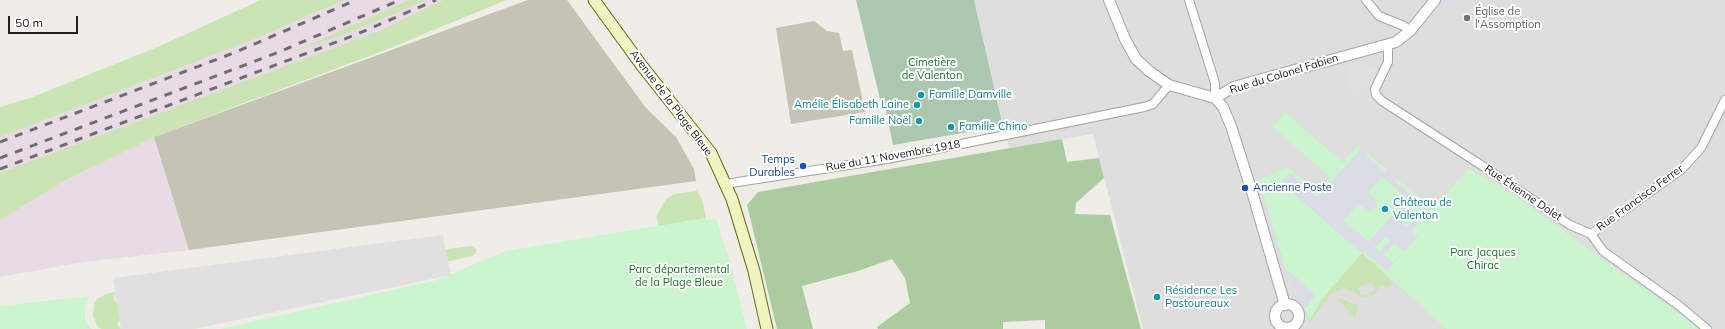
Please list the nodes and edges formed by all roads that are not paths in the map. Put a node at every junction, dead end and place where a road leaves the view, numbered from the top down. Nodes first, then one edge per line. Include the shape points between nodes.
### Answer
1 (594, 0) edge
2 (1109, 0) edge
3 (1189, 0) edge
4 (1366, 0) edge
5 (1435, 0) edge
6 (1410, 31) junction
7 (1388, 44) junction
8 (1169, 85) junction
9 (1215, 98) junction
10 (1725, 100) edge
11 (726, 184) junction
12 (1591, 234) junction
13 (1285, 305) junction
14 (1275, 326) edge
15 (1294, 328) edge
16 (767, 329) edge
17 (1707, 329) edge

1 - 11 main road, Avenue de la Plage Bleue via 711,153
2 - 8 street via 1136,58
3 - 9 street via 1216,83
4 - 6 street via 1379,16
5 - 6 street, Rue du Colonel Fabien
6 - 7 street, Rue du Colonel Fabien via 1396,42
7 - 9 street, Rue du Colonel Fabien via 1234,87
7 - 12 street, Rue Étienne Dolet via 1388,62 1375,89 1376,95 1382,101 1478,162 1570,226
8 - 9 street
8 - 11 street, Rue du 11 Novembre 1918 via 1152,104 1144,107 887,159
9 - 13 street, Rue du Colonel Fabien via 1223,106 1231,126
10 - 12 street, Rue Francisco Ferrer via 1701,148 1682,169
11 - 16 main road, Avenue de la Plage Bleue via 754,271
12 - 17 street via 1603,251
13 - 14 street via 1276,312
13 - 15 street via 1293,306 1298,312
14 - 15 street

